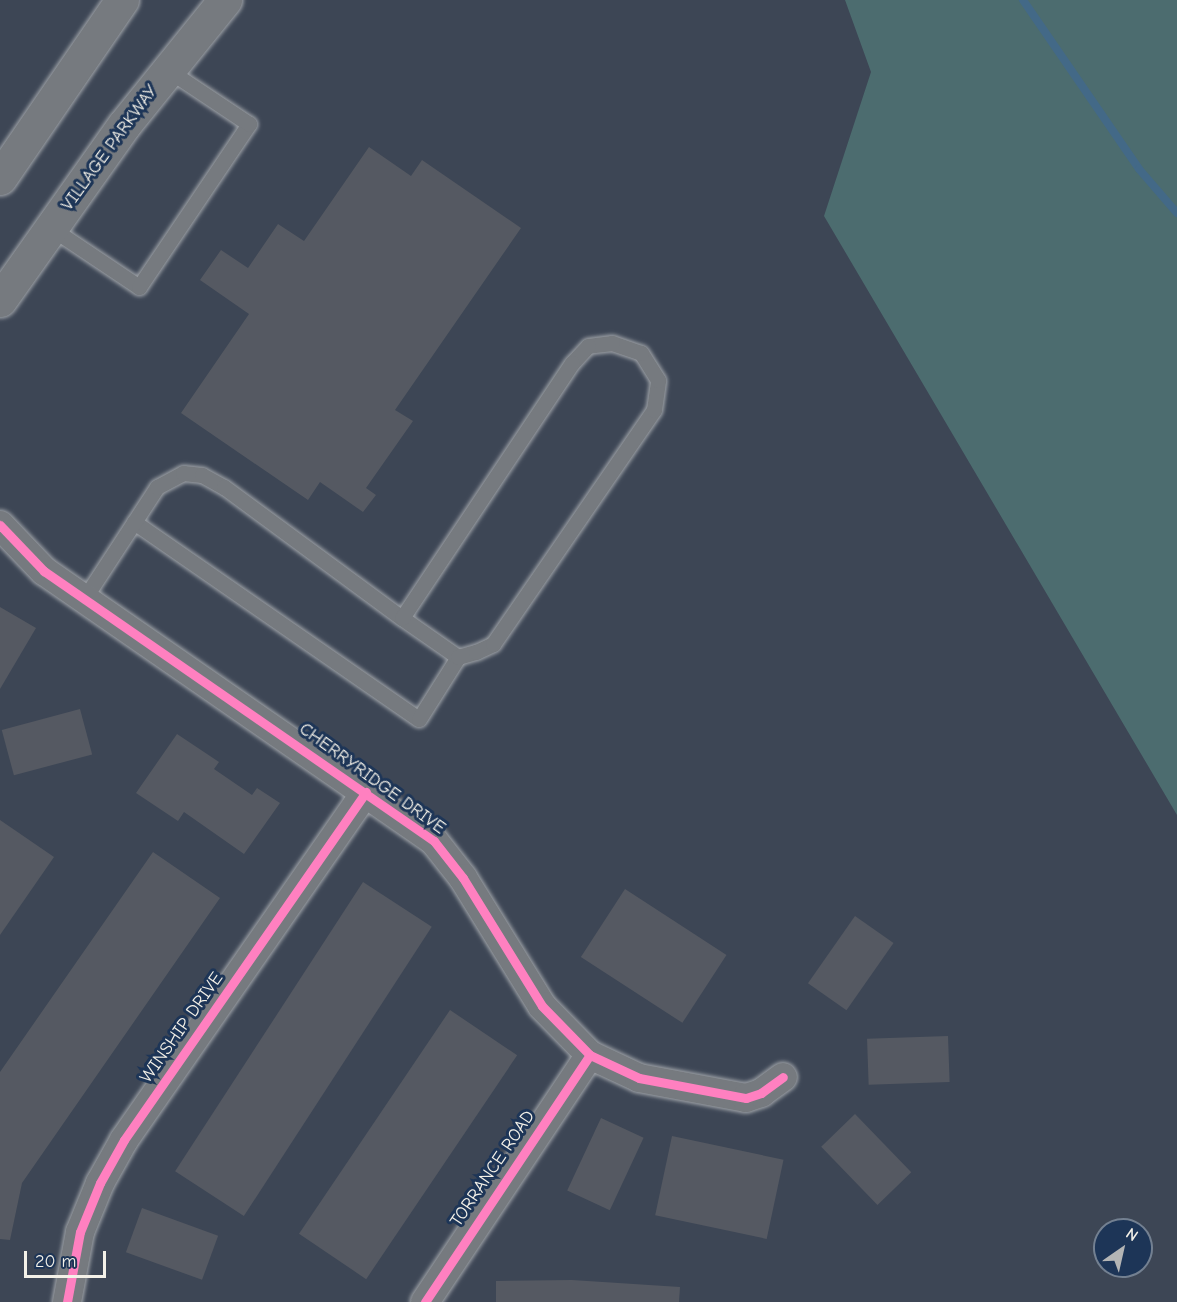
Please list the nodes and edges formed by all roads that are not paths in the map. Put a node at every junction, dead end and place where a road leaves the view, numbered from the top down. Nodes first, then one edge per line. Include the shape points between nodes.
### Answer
1 (122, 0) edge
2 (225, 0) edge
3 (168, 70) junction
4 (0, 178) edge
5 (51, 228) junction
6 (0, 300) edge
7 (134, 522) junction
8 (0, 525) edge
9 (84, 599) junction
10 (402, 618) junction
11 (458, 657) junction
12 (366, 792) junction
13 (590, 1055) junction
14 (783, 1077) dead end
15 (67, 1302) edge
16 (425, 1302) edge

1 - 4 main road
2 - 3 main road, VILLAGE PARKWAY
3 - 5 main road, VILLAGE PARKWAY
3 - 5 lane via 249,124 139,287
5 - 6 main road, VILLAGE PARKWAY
7 - 9 lane
7 - 10 lane via 157,487 183,473 202,475
7 - 11 lane via 419,719
8 - 9 street, CHERRYRIDGE DRIVE via 44,571
9 - 12 street, CHERRYRIDGE DRIVE
10 - 11 lane
10 - 11 lane via 572,363 588,346 612,343 641,353 658,380 654,410 493,644
12 - 13 street, CHERRYRIDGE DRIVE via 448,855 542,1006 567,1036
12 - 15 street, WINSHIP DRIVE via 124,1140 100,1183 80,1232
13 - 14 street, CHERRYRIDGE DRIVE via 639,1078 746,1098 761,1094
13 - 16 street, TORRANCE ROAD

